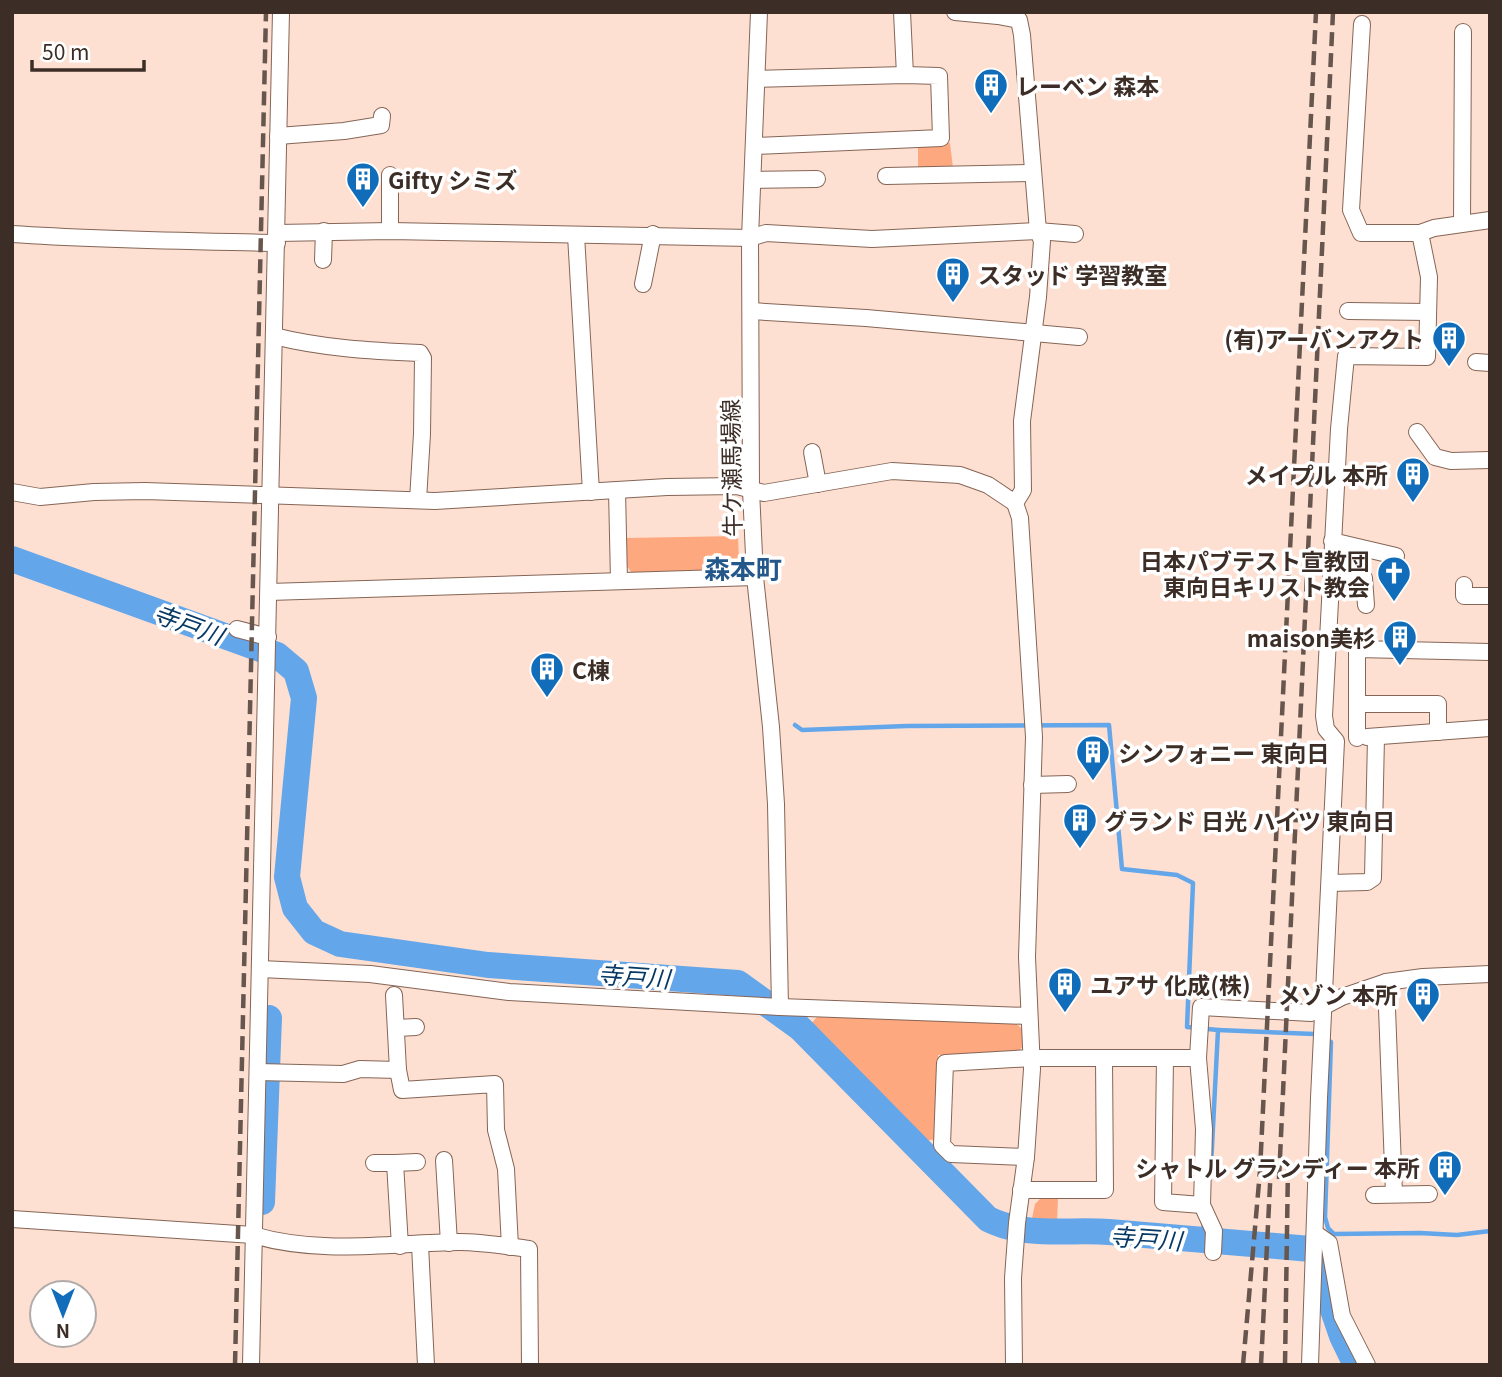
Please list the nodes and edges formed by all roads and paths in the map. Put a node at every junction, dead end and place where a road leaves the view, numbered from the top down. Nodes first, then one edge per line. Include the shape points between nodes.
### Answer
1 (281, 12) edge
2 (759, 12) edge
3 (902, 12) edge
4 (955, 12) edge
5 (1362, 24) dead end
6 (1463, 32) dead end
7 (905, 75) junction
8 (757, 79) junction
9 (382, 116) dead end
10 (278, 136) junction
11 (755, 146) junction
12 (1032, 173) junction
13 (390, 175) dead end
14 (886, 176) dead end
15 (817, 179) dead end
16 (752, 180) junction
17 (1490, 220) edge
18 (1462, 223) junction
19 (390, 231) junction
20 (324, 232) junction
21 (1038, 232) junction
22 (1420, 233) junction
23 (12, 234) edge
24 (653, 234) junction
25 (1075, 234) dead end
26 (576, 235) junction
27 (277, 238) junction
28 (750, 238) junction
29 (323, 260) dead end
30 (643, 284) dead end
31 (751, 311) junction
32 (1348, 311) dead end
33 (1428, 312) junction
34 (1034, 334) junction
35 (274, 336) junction
36 (1079, 337) dead end
37 (1417, 432) dead end
38 (812, 452) dead end
39 (1490, 460) edge
40 (818, 484) junction
41 (617, 490) junction
42 (751, 490) junction
43 (12, 492) edge
44 (591, 492) junction
45 (271, 497) junction
46 (418, 500) junction
47 (1015, 503) junction
48 (1332, 541) junction
49 (1396, 556) dead end
50 (1331, 574) junction
51 (755, 577) junction
52 (619, 581) junction
53 (1464, 584) dead end
54 (269, 592) junction
55 (1490, 596) edge
56 (1366, 605) dead end
57 (237, 629) dead end
58 (268, 648) junction
59 (1490, 652) edge
60 (1357, 704) junction
61 (1490, 728) edge
62 (1438, 732) junction
63 (1376, 737) junction
64 (1357, 738) junction
65 (1336, 741) junction
66 (1068, 783) dead end
67 (1032, 785) junction
68 (1330, 883) junction
69 (260, 969) junction
70 (1490, 974) edge
71 (1386, 982) junction
72 (394, 995) dead end
73 (1325, 1004) junction
74 (780, 1007) junction
75 (1028, 1016) junction
76 (416, 1027) dead end
77 (397, 1028) junction
78 (1031, 1058) junction
79 (1104, 1058) junction
80 (1165, 1058) junction
81 (1198, 1058) junction
82 (398, 1070) junction
83 (258, 1072) junction
84 (1026, 1157) junction
85 (444, 1160) dead end
86 (417, 1162) dead end
87 (374, 1163) dead end
88 (395, 1163) junction
89 (1021, 1191) junction
90 (1394, 1194) junction
91 (1429, 1194) dead end
92 (1374, 1195) dead end
93 (1202, 1205) junction
94 (12, 1219) edge
95 (253, 1235) junction
96 (449, 1243) junction
97 (1214, 1243) dead end
98 (420, 1245) junction
99 (400, 1246) junction
100 (510, 1247) junction
101 (1315, 1247) junction
102 (251, 1365) edge
103 (426, 1365) edge
104 (530, 1365) edge
105 (1014, 1365) edge
106 (1310, 1365) edge
107 (1367, 1365) edge

1 - 10 street
2 - 8 street, 牛ケ瀬馬場線
3 - 7 street
4 - 12 street via 1019,20
5 - 22 street via 1351,210 1361,233
6 - 18 street
7 - 8 street
7 - 11 street via 939,76 941,138
8 - 11 street, 牛ケ瀬馬場線
9 - 10 street via 381,125
10 - 27 street
11 - 16 street, 牛ケ瀬馬場線
12 - 14 street
12 - 21 street
13 - 19 street
15 - 16 street
16 - 28 street, 牛ケ瀬馬場線
17 - 18 street
18 - 22 street
19 - 20 street
19 - 26 street
20 - 27 street
20 - 29 street
21 - 25 street
21 - 28 street via 872,239 766,233
21 - 34 street via 1042,242
22 - 33 street via 1429,277
23 - 27 street via 217,243
24 - 26 street
24 - 28 street
24 - 30 street
26 - 44 street
27 - 35 street
28 - 31 street, 牛ケ瀬馬場線
31 - 34 street
31 - 42 street, 牛ケ瀬馬場線
32 - 33 street
33 - 48 street via 1427,357 1346,356
34 - 36 street
34 - 47 street via 1022,422 1023,490
35 - 45 street
35 - 46 street via 420,354
37 - 39 street via 1435,457
38 - 40 street
40 - 42 street via 764,493
40 - 47 street via 892,471 960,475 988,485
41 - 42 street via 737,486
41 - 44 street
41 - 52 street
42 - 51 street, 牛ケ瀬馬場線
43 - 45 street via 40,497 145,491
44 - 46 street
45 - 46 street
45 - 54 street
47 - 67 street via 1020,518 1033,729
48 - 49 street
48 - 50 street
50 - 56 street via 1364,578
50 - 65 street via 1324,716 1326,729
51 - 52 street
51 - 74 street, 牛ケ瀬馬場線 via 776,804
52 - 54 street
53 - 55 street via 1464,596
54 - 58 street
57 - 58 street
58 - 69 street
59 - 60 street via 1357,649
60 - 62 street via 1438,704
60 - 64 street
61 - 62 street
62 - 63 street
63 - 64 street
63 - 68 street via 1373,878
64 - 65 street
65 - 68 street
66 - 67 street
67 - 75 street
68 - 73 street
69 - 74 street via 370,974 509,992
69 - 83 street
70 - 71 street
71 - 73 street
71 - 90 street
72 - 77 street
73 - 81 street via 1311,1013 1201,1007
73 - 101 street
74 - 75 street
75 - 78 street
76 - 77 street
77 - 82 street
78 - 79 street
78 - 84 street
78 - 84 street via 945,1063 942,1145 951,1154
79 - 80 street
79 - 89 street via 1105,1190
80 - 81 street
80 - 93 street via 1163,1202
81 - 93 street via 1204,1129
82 - 83 street
82 - 100 street via 402,1090 495,1084
83 - 95 street
84 - 89 street
85 - 96 street
86 - 88 street
87 - 88 street
88 - 99 street
89 - 105 street via 1013,1278
90 - 91 street
90 - 92 street
93 - 97 street
94 - 95 street
95 - 99 street via 272,1241 348,1247
95 - 102 street
96 - 98 street
96 - 100 street
98 - 99 street
98 - 103 street
100 - 104 street via 529,1249
101 - 106 street
101 - 107 street via 1329,1243 1342,1316

